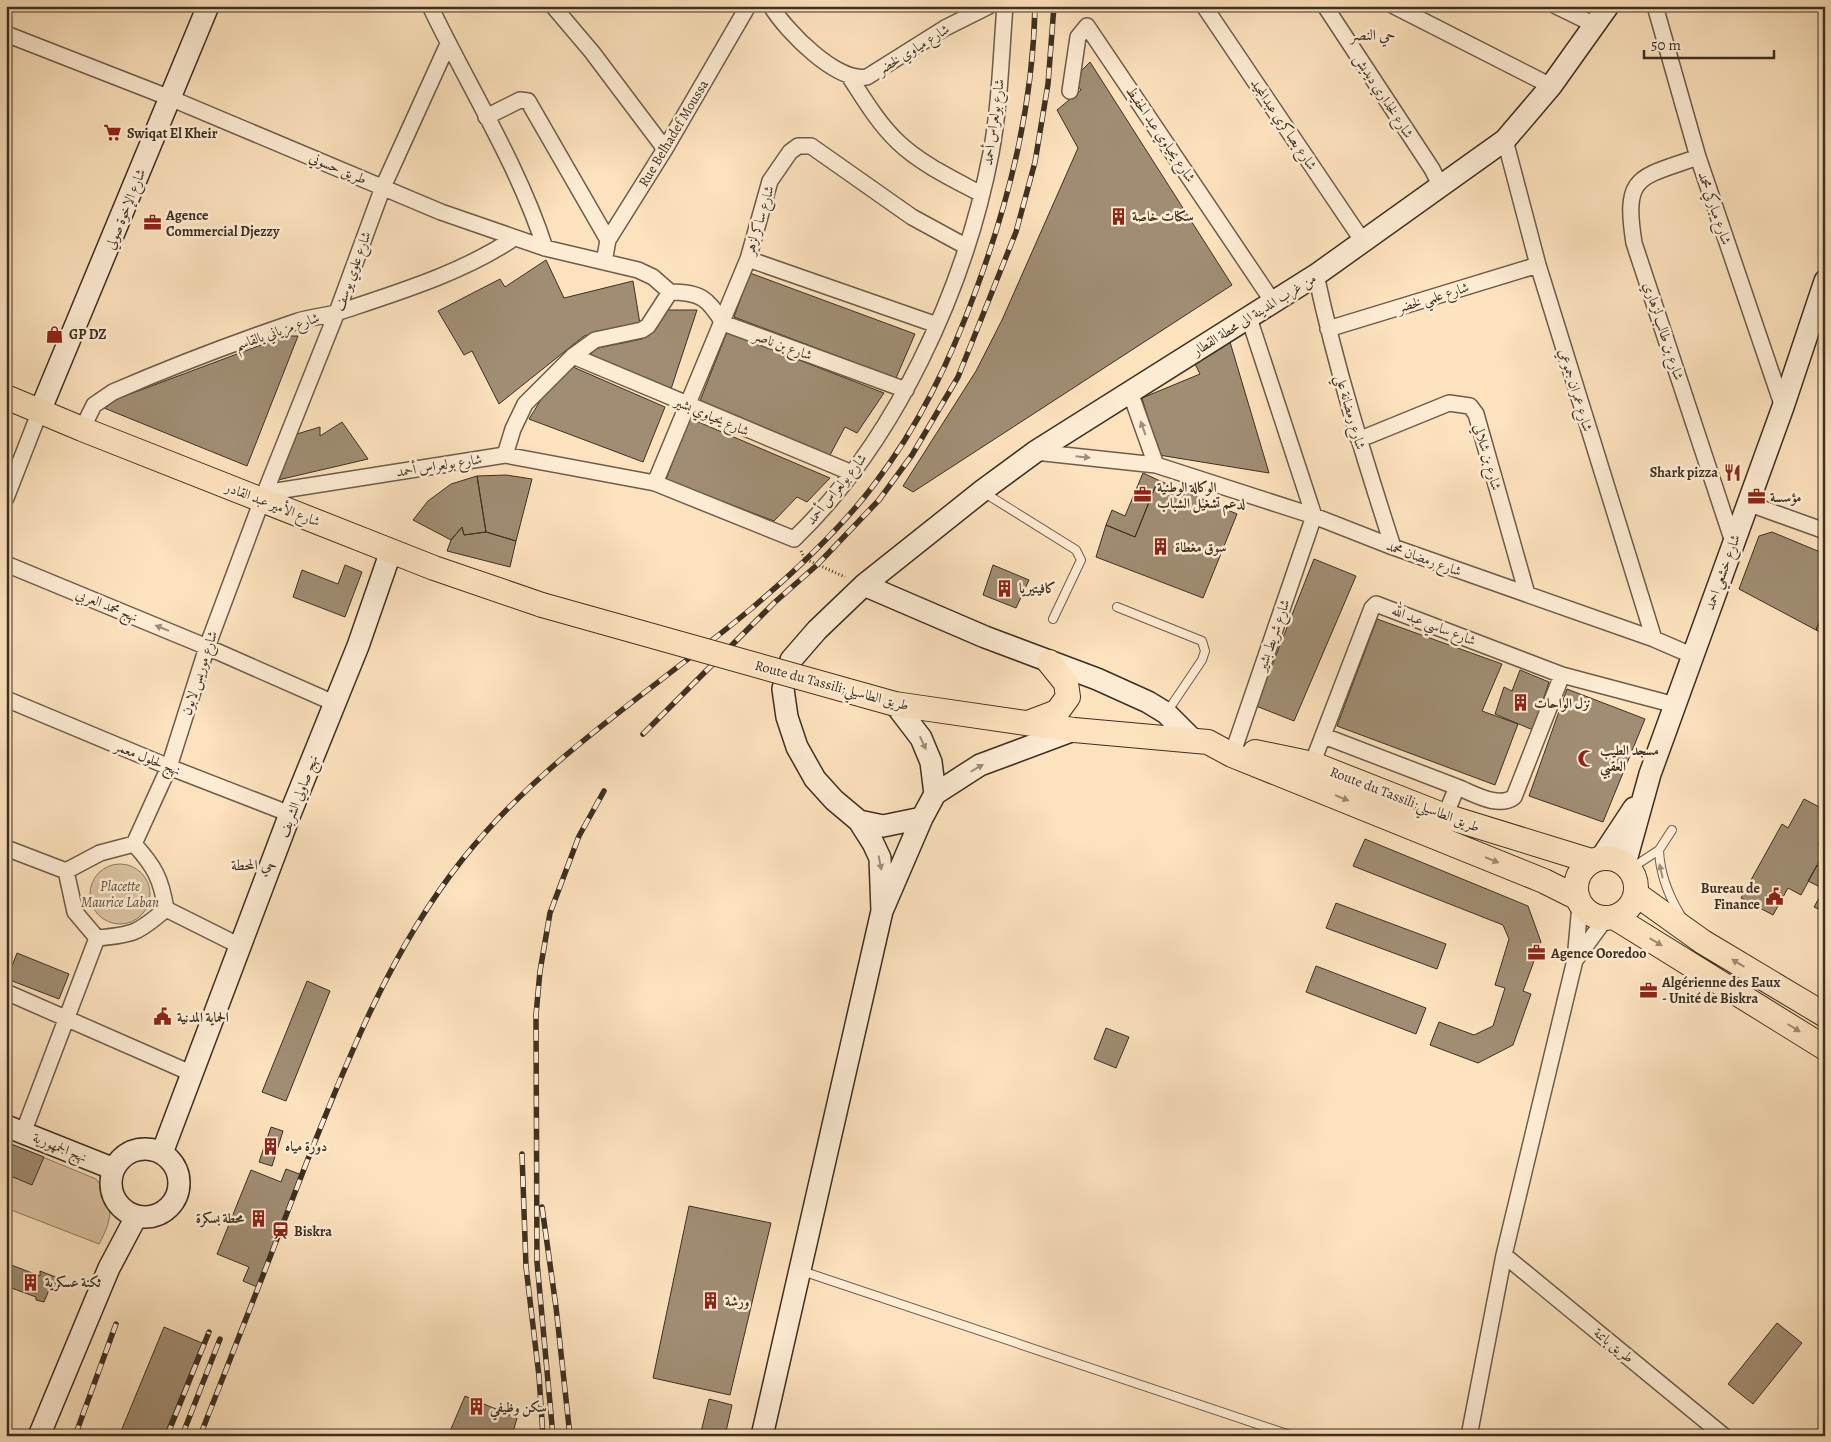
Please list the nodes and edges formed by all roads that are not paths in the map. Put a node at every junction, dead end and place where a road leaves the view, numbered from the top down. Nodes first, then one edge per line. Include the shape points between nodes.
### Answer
1 (208, 6) edge
2 (430, 6) edge
3 (553, 6) edge
4 (771, 6) edge
5 (989, 6) edge
6 (1005, 6) edge
7 (1204, 6) edge
8 (1324, 6) edge
9 (1394, 6) edge
10 (1556, 6) edge
11 (1608, 6) edge
12 (1655, 6) edge
13 (746, 8) edge
14 (1596, 25) junction
15 (6, 34) edge
16 (448, 44) junction
17 (849, 76) junction
18 (1551, 86) junction
19 (1070, 91) dead end
20 (170, 98) junction
21 (486, 117) junction
22 (1505, 140) junction
23 (665, 149) junction
24 (1698, 157) junction
25 (383, 187) junction
26 (1441, 187) junction
27 (981, 194) junction
28 (514, 238) junction
29 (608, 240) junction
30 (1364, 243) junction
31 (967, 247) junction
32 (545, 248) junction
33 (748, 259) junction
34 (604, 262) junction
35 (1538, 265) junction
36 (1316, 276) junction
37 (1825, 281) edge
38 (670, 292) junction
39 (1273, 302) junction
40 (337, 312) junction
41 (1248, 318) junction
42 (723, 323) junction
43 (937, 325) junction
44 (1328, 330) junction
45 (573, 356) junction
46 (906, 390) junction
47 (1130, 392) junction
48 (6, 397) edge
49 (686, 405) junction
50 (1783, 407) junction
51 (40, 411) junction
52 (82, 430) junction
53 (1358, 438) junction
54 (1035, 452) junction
55 (505, 455) junction
56 (1156, 465) junction
57 (852, 473) junction
58 (655, 483) junction
59 (982, 491) junction
60 (263, 497) junction
61 (6, 498) edge
62 (1747, 503) junction
63 (1314, 516) junction
64 (1825, 532) edge
65 (1734, 542) junction
66 (1393, 547) junction
67 (391, 551) junction
68 (6, 564) edge
69 (864, 585) junction
70 (1527, 594) junction
71 (542, 605) joint
72 (1117, 607) dead end
73 (1053, 618) dead end
74 (1654, 639) junction
75 (207, 647) junction
76 (1691, 655) junction
77 (1049, 662) junction
78 (1562, 675) junction
79 (6, 699) edge
80 (334, 703) junction
81 (895, 704) junction
82 (1675, 705) junction
83 (1166, 713) junction
84 (1028, 724) junction
85 (1074, 730) junction
86 (1324, 736) junction
87 (1194, 741) junction
88 (1228, 749) junction
89 (169, 767) junction
90 (1309, 773) junction
91 (1457, 787) junction
92 (935, 794) junction
93 (1643, 795) junction
94 (290, 814) junction
95 (1446, 816) junction
96 (922, 818) junction
97 (859, 821) junction
98 (1672, 830) dead end
99 (134, 844) junction
100 (1659, 850) junction
101 (7, 852) edge
102 (1596, 860) junction
103 (1628, 866) junction
104 (66, 871) junction
105 (1636, 894) junction
106 (1579, 902) junction
107 (166, 909) junction
108 (882, 911) junction
109 (1610, 918) junction
110 (97, 938) junction
111 (1703, 942) junction
112 (240, 946) junction
113 (1575, 960) junction
114 (6, 992) edge
115 (1825, 1015) edge
116 (66, 1017) junction
117 (1823, 1039) edge
118 (193, 1074) junction
119 (15, 1129) edge
120 (162, 1153) junction
121 (114, 1169) junction
122 (136, 1217) junction
123 (1504, 1254) junction
124 (800, 1270) junction
125 (39, 1436) edge
126 (762, 1436) edge
127 (1293, 1436) edge
128 (1470, 1436) edge
129 (1724, 1436) edge

1 - 20 street, شارع الإخوة صولي
2 - 16 street
3 - 23 street
4 - 17 street via 813,52
5 - 17 street, شارع مياوي لخضر via 945,28 867,77
6 - 27 street, شارع بولعراس أحمد via 991,153
7 - 30 street, شارع بصاكري عبدالمجيد
8 - 26 street, شارع لخذاري ديديش
9 - 18 street
10 - 14 street
11 - 14 street, من غرب المدينة الى محطة القطار
12 - 24 street, شارع مباركي محمد
13 - 23 street, Rue Belhadef Moussa
14 - 18 street, من غرب المدينة الى محطة القطار
15 - 20 street, طريق حسوني
16 - 21 street
16 - 25 street, شارع علوي يوسف
17 - 27 street via 881,125 899,144
18 - 22 street, من غرب المدينة الى محطة القطار
19 - 39 street, شارع يحياوي عبد الحفيظ via 1078,37 1087,26
20 - 25 street, طريق حسوني
20 - 51 street, شارع الإخوة صولي
21 - 29 street via 520,100 528,101
21 - 32 street via 532,211
22 - 26 street, من غرب المدينة الى محطة القطار
22 - 35 street, شارع عمران جموعي
23 - 29 street, Rue Belhadef Moussa
24 - 50 street, شارع مباركي محمد
24 - 65 street, شارع بن طالب لزهاري via 1648,175 1636,185 1629,212 1634,243
25 - 28 street, طريق حسوني via 440,212
25 - 40 street, شارع علوي يوسف
26 - 30 street, من غرب المدينة الى محطة القطار
27 - 31 street, شارع بولعراس أحمد
28 - 32 street, طريق حسوني
28 - 40 street, شارع مزياني بالقاسم via 483,256 428,280
29 - 34 street, Rue Belhadef Moussa
30 - 36 street, من غرب المدينة الى محطة القطار
31 - 33 street, شارع ساكر لزهر via 912,216 811,146 798,146 782,161 770,181
31 - 43 street, شارع بولعراس أحمد
32 - 34 street, طريق حسوني
33 - 42 street, شارع ساكر لزهر
33 - 43 street
34 - 38 street, طريق حسوني via 646,273
35 - 44 street, شارع علمي لخضر
35 - 74 street, شارع عمران جموعي
36 - 39 street, من غرب المدينة الى محطة القطار
36 - 44 street, شارع رمضانة علي
37 - 50 street, شارع خشعي احمد
38 - 42 street via 706,299
38 - 45 street via 642,330 594,340
39 - 41 street, من غرب المدينة الى محطة القطار
40 - 52 street, شارع مزياني بالقاسم via 276,329 113,392 94,405
40 - 60 street, شارع علوي يوسف
41 - 47 street, من غرب المدينة الى محطة القطار
41 - 63 street
42 - 46 street, شارع بن ناصر
42 - 49 street, شارع ساكر لزهر
43 - 46 street, شارع بولعراس أحمد
44 - 53 street, شارع رمضانة علي
45 - 49 street, شارع يحياوي بشير
45 - 55 street via 525,404
46 - 57 street, شارع بولعراس أحمد
47 - 54 street, من غرب المدينة الى محطة القطار
56 -> 47 street
48 - 51 main road, شارع الأمير عبد القادر
49 - 57 street, شارع يحياوي بشير
49 - 58 street, شارع ساكر لزهر
50 - 62 street, شارع خشعي احمد
51 - 52 main road, شارع الأمير عبد القادر
51 - 61 street
52 - 60 main road, شارع الأمير عبد القادر
53 - 66 street, شارع رمضانة علي
53 - 70 street, شارع بن شلالي via 1449,403 1470,406 1476,414
54 -> 56 street, شارع رمضان محمد
54 - 59 street, من غرب المدينة الى محطة القطار
55 - 58 street, شارع بولعراس أحمد
55 - 60 street, شارع بولعراس أحمد
56 - 63 street, شارع رمضان محمد
57 - 58 street, شارع بولعراس أحمد via 818,516 794,539
59 - 69 street, من غرب المدينة الى محطة القطار
59 - 73 lane via 1076,550 1081,560
60 - 67 main road, شارع الأمير عبد القادر
60 - 75 street, شارع موريس لابون
62 - 64 street
62 - 65 street, شارع خشعي احمد
63 - 66 street, شارع رمضان محمد
63 - 88 street, شارع شريط بشير
65 - 76 street, شارع خشعي احمد
66 - 70 street, شارع رمضان محمد
67 - 71 main road, شارع الأمير عبد القادر
67 - 80 street, نهج صاولي الشربف
75 -> 68 street, نهج محمد العربي
69 - 77 street
69 - 97 street, من غرب المدينة الى محطة القطار via 791,660 782,689 797,747 815,778
70 - 74 street, شارع رمضان محمد
71 - 81 main road, Route du Tassili;طريق الطاسيلي, bridge
72 - 83 lane via 1202,641 1205,651 1202,660
74 - 76 street, شارع رمضان محمد
75 - 80 street, نهج محمد العربي
75 - 89 street, شارع موريس لابون
76 - 82 street, شارع خشعي احمد
77 - 83 street via 1097,679
77 - 84 main road via 1066,683 1068,697 1057,712
78 - 82 street, شارع ساسي عبد الله
78 - 86 street, شارع ساسي عبد الله via 1376,604
78 - 91 street via 1514,797 1499,802
79 - 89 street, نهج لحلول معمر
80 - 94 street, نهج صاولي الشربف
81 - 84 main road, Route du Tassili;طريق الطاسيلي
81 -> 92 street via 921,738 931,762
82 - 93 street, شارع خشعي احمد
83 - 87 street
84 - 85 main road, Route du Tassili;طريق الطاسيلي
85 - 87 main road, Route du Tassili;طريق الطاسيلي
92 -> 85 street via 980,765
86 - 90 street, شارع ساسي عبد الله
86 - 91 street
87 - 88 main road, Route du Tassili;طريق الطاسيلي
88 - 90 main road, Route du Tassili;طريق الطاسيلي
89 - 94 street, نهج لحلول معمر
89 - 99 street, شارع موريس لابون
90 - 95 main road, Route du Tassili;طريق الطاسيلي
90 -> 106 main road, Route du Tassili;طريق الطاسيلي via 1560,887
91 - 95 street
92 - 96 street
93 - 102 street
93 - 103 street, شارع خشعي احمد
94 - 112 street, نهج صاولي الشربف
95 - 102 main road, Route du Tassili;طريق الطاسيلي
96 - 97 street via 883,826
96 - 108 street
97 -> 108 street via 880,858
98 - 100 lane
99 - 104 street via 100,853
99 - 107 street via 155,868
100 - 103 lane
111 -> 100 lane via 1670,898
101 - 104 street
102 - 103 main road via 1611,858
102 - 106 main road via 1580,873 1576,881
103 - 105 main road via 1637,885
104 - 110 street via 75,912
105 - 109 main road via 1628,909
105 - 111 main road
106 - 109 main road via 1590,914
106 - 113 street
107 - 110 street via 127,936
107 - 112 street
108 - 124 street
109 - 113 street
109 -> 117 main road
110 - 116 street
115 -> 111 main road
112 - 118 street, نهج صاولي الشربف
113 - 123 street
114 - 116 street
116 - 118 street
116 - 119 street
118 - 120 street, نهج صاولي الشربف
119 - 121 street, نهج الجمهورية
120 - 121 street via 140,1149 129,1153
120 - 122 street via 174,1165 180,1180 175,1202 158,1216
121 - 122 street via 111,1180 114,1198 125,1211
122 - 125 street via 110,1268
123 - 128 street
123 - 129 street, طريق باتنة
124 - 126 street
124 - 127 lane

